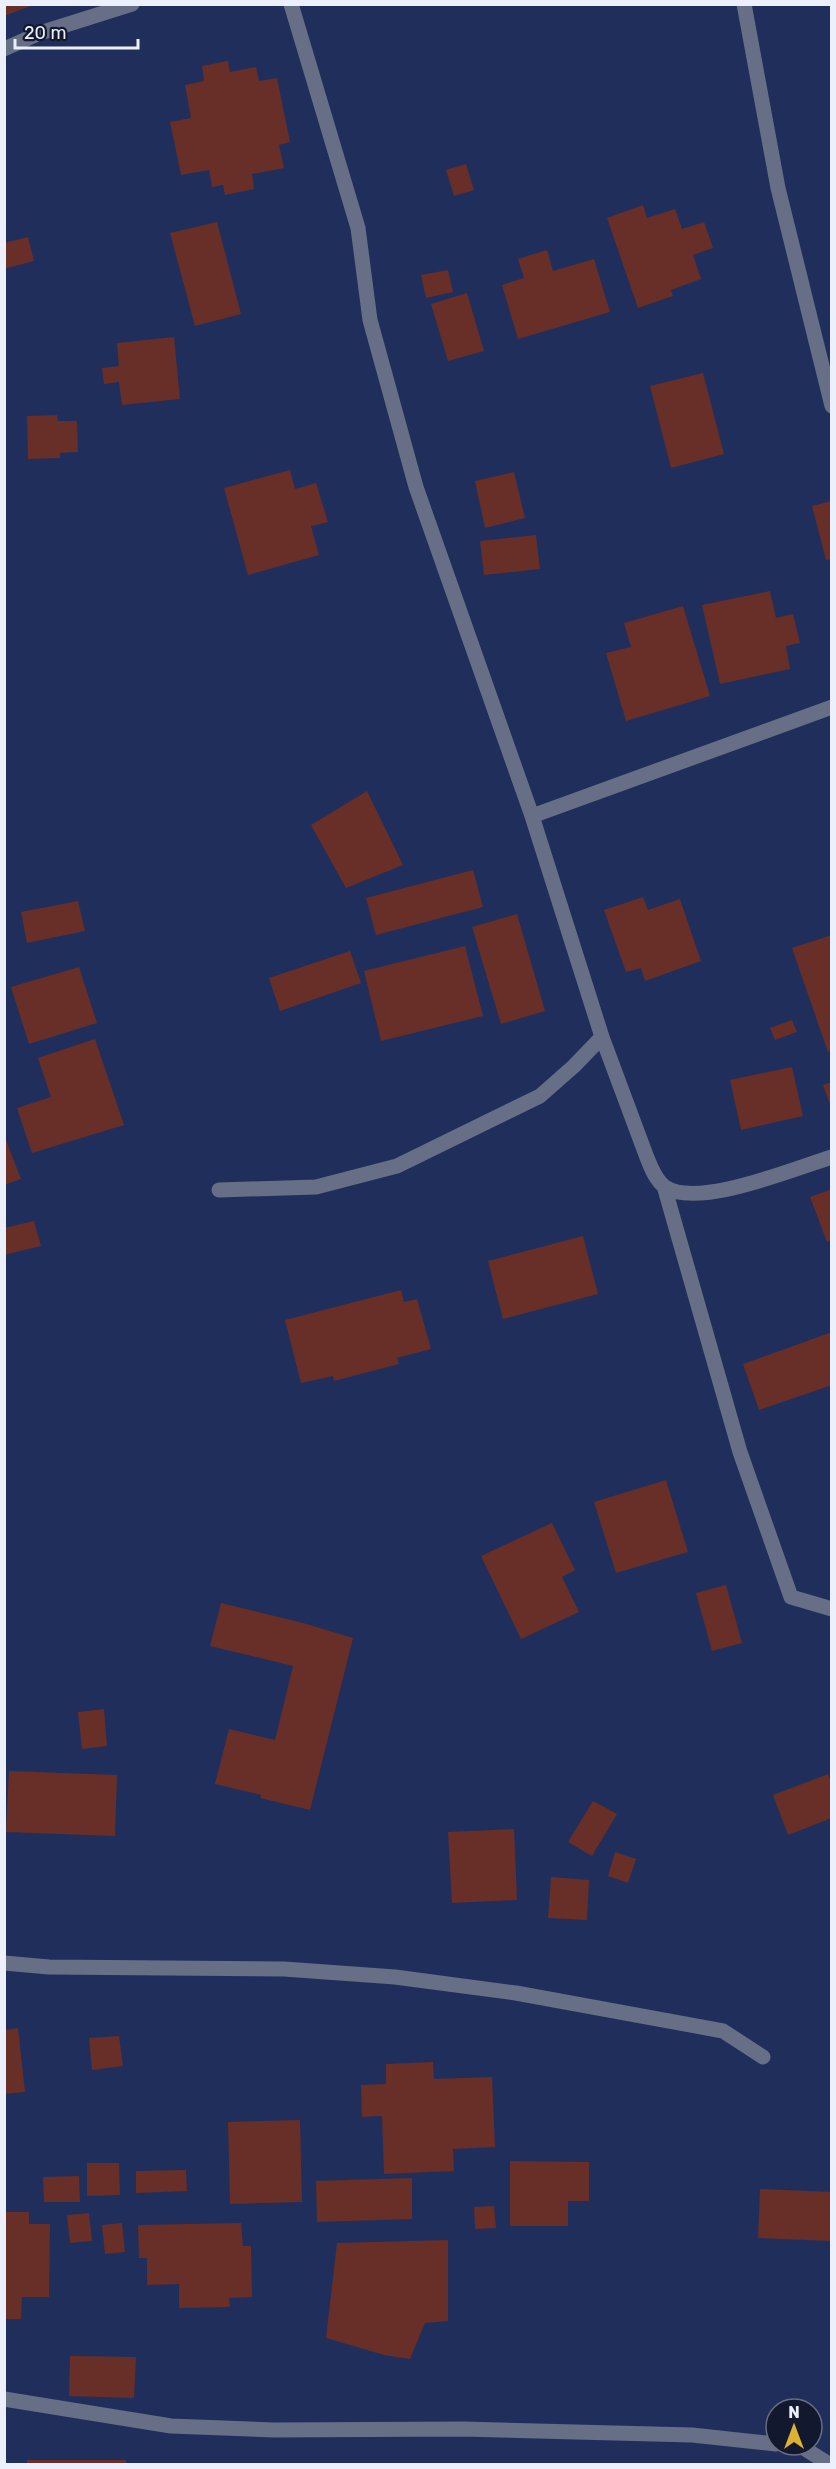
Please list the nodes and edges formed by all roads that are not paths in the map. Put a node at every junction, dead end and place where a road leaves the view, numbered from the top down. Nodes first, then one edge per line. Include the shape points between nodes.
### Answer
1 (132, 4) edge
2 (291, 4) edge
3 (747, 8) edge
4 (4, 49) edge
5 (831, 406) edge
6 (831, 707) edge
7 (532, 816) junction
8 (602, 1036) junction
9 (831, 1157) edge
10 (664, 1186) junction
11 (219, 1190) dead end
12 (831, 1609) edge
13 (4, 1963) edge
14 (762, 2057) dead end
15 (4, 2399) edge
16 (764, 2443) edge

1 - 4 street via 40,33
2 - 7 street via 358,228 370,320 416,487
3 - 5 street via 778,188
6 - 7 street
7 - 8 street
8 - 10 street via 646,1155
8 - 11 street via 540,1096 397,1166 316,1187
9 - 10 street via 746,1185 698,1193 677,1192
10 - 12 street via 740,1452 791,1597
13 - 14 street via 284,1970 395,1977 516,1993 723,2031
15 - 16 street via 171,2426 692,2435

